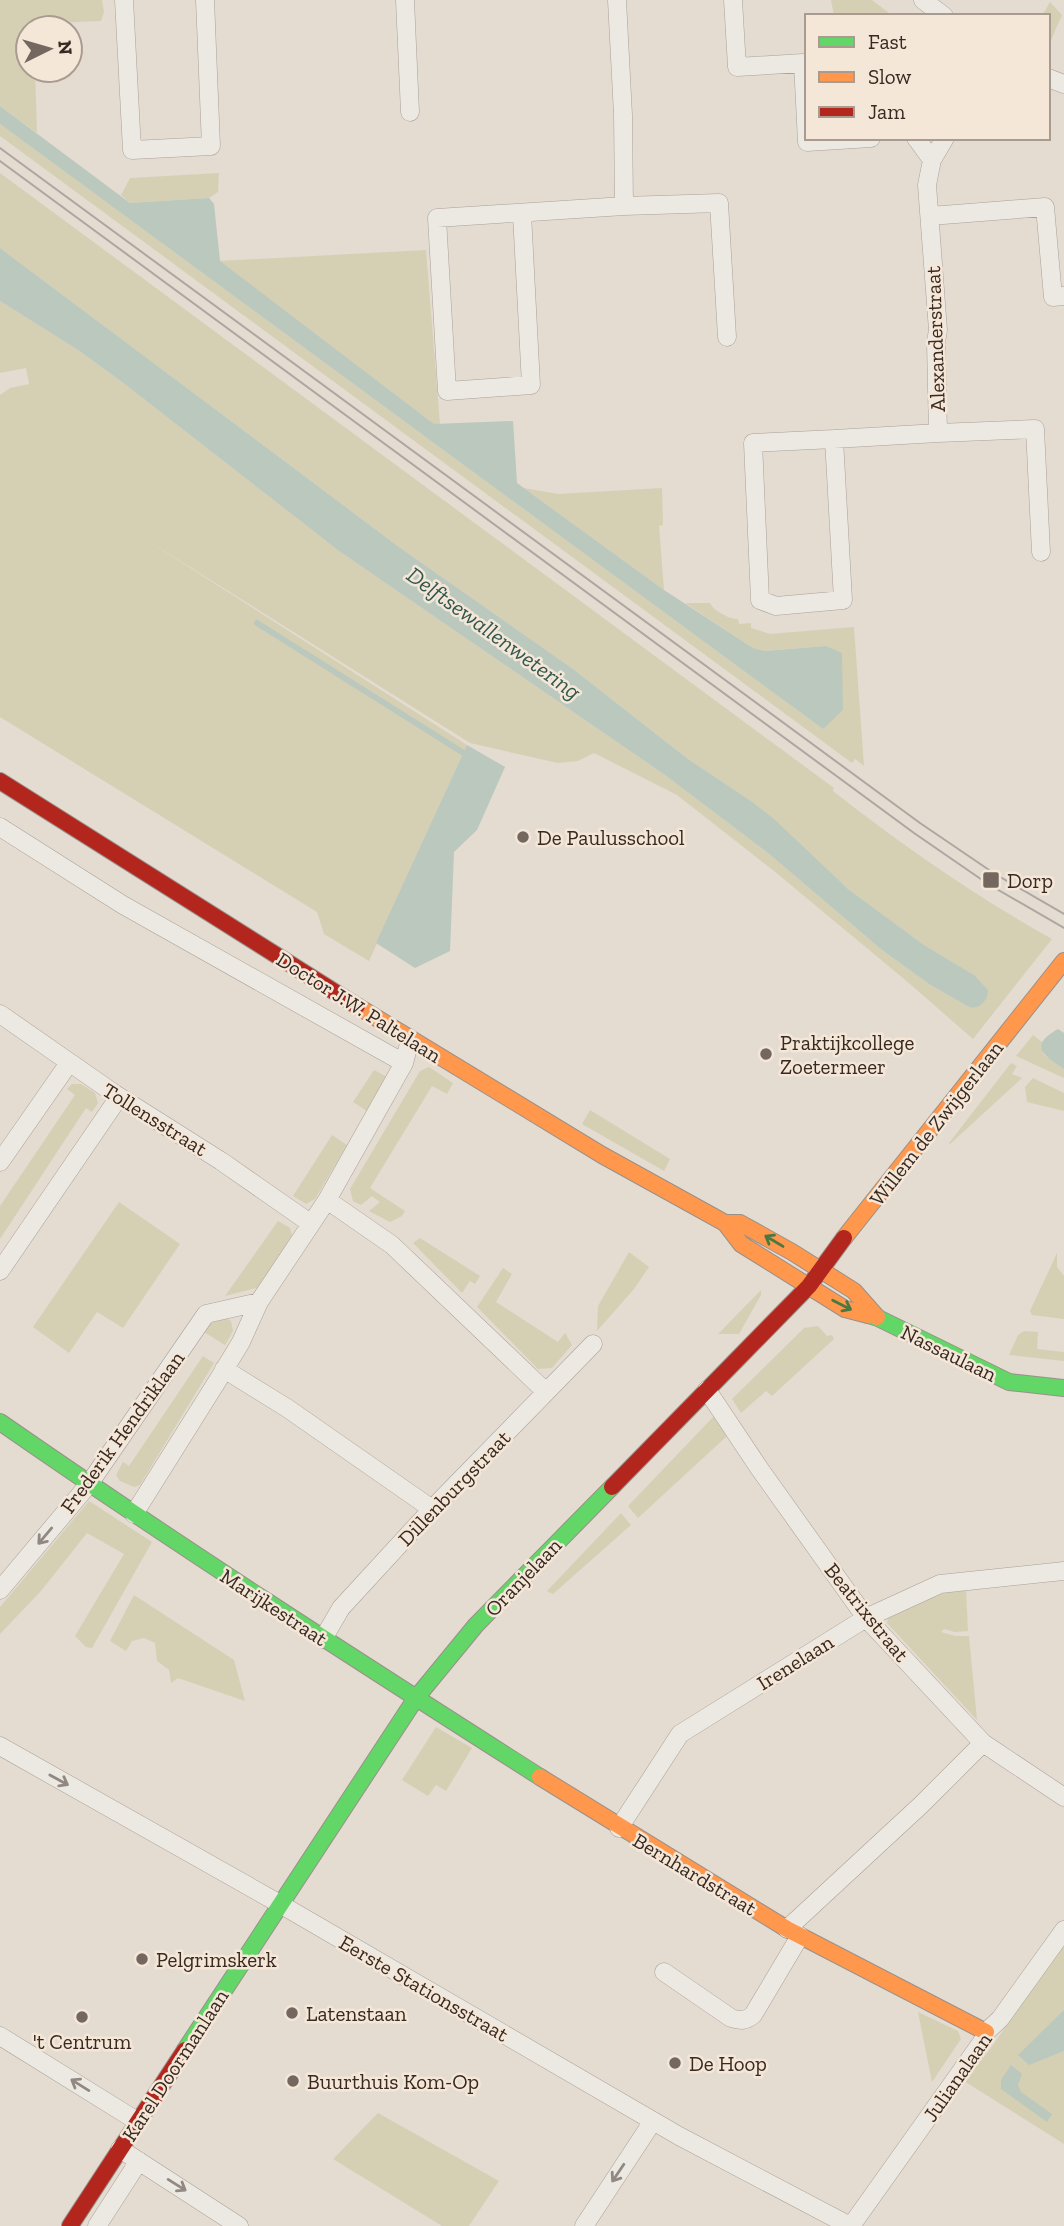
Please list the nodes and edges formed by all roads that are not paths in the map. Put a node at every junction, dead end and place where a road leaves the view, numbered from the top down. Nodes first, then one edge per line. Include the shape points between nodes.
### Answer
1 (124, 0) edge
2 (205, 0) edge
3 (405, 0) edge
4 (617, 0) edge
5 (733, 0) edge
6 (923, 0) edge
7 (941, 14) edge
8 (805, 102) edge
9 (410, 112) dead end
10 (807, 140) edge
11 (839, 140) edge
12 (917, 140) edge
13 (945, 140) edge
14 (932, 160) junction
15 (624, 206) junction
16 (522, 214) junction
17 (930, 216) junction
18 (1064, 296) edge
19 (727, 337) dead end
20 (938, 433) junction
21 (834, 439) junction
22 (1041, 552) dead end
23 (0, 781) edge
24 (0, 827) edge
25 (1064, 961) edge
26 (0, 1014) edge
27 (410, 1040) junction
28 (69, 1063) junction
29 (404, 1063) junction
30 (119, 1097) junction
31 (0, 1162) edge
32 (327, 1200) junction
33 (310, 1223) junction
34 (725, 1223) junction
35 (820, 1269) junction
36 (0, 1271) edge
37 (809, 1286) junction
38 (259, 1302) junction
39 (878, 1318) junction
40 (593, 1344) dead end
41 (224, 1369) junction
42 (1064, 1388) edge
43 (707, 1390) junction
44 (546, 1392) junction
45 (0, 1422) edge
46 (89, 1484) junction
47 (432, 1509) junction
48 (134, 1514) junction
49 (1064, 1571) edge
50 (0, 1590) edge
51 (866, 1618) junction
52 (323, 1639) junction
53 (416, 1698) junction
54 (984, 1743) junction
55 (0, 1746) edge
56 (1064, 1797) edge
57 (619, 1828) junction
58 (280, 1904) junction
59 (1064, 1930) edge
60 (793, 1933) junction
61 (664, 1972) dead end
62 (986, 2032) junction
63 (0, 2035) edge
64 (653, 2121) junction
65 (138, 2122) junction
66 (120, 2148) junction
67 (139, 2161) junction
68 (70, 2226) edge
69 (97, 2226) edge
70 (239, 2226) edge
71 (584, 2226) edge
72 (851, 2226) edge

1 - 2 street via 132,150 211,146
3 - 9 street
4 - 15 street
5 - 8 street via 737,67 803,63
6 - 7 street
10 - 11 street
12 - 14 street
13 - 14 street
14 - 17 street, Alexanderstraat via 927,186
15 - 16 street
15 - 19 street via 719,203
16 - 16 street via 437,218 447,391 531,385
17 - 18 street via 1045,207 1053,297
17 - 20 street, Alexanderstraat via 938,330
20 - 21 street, Alexanderstraat
20 - 22 street via 1035,429
21 - 21 street, Alexanderstraat via 843,600 776,606 760,600 752,443
23 - 27 street, Doctor J.W. Paltelaan
24 - 29 street, Doctor J.W. Paltelaan via 123,905
25 - 35 street, Willem de Zwijgerlaan
26 - 28 street, Tollensstraat
27 - 29 street
27 - 34 street, Doctor J.W. Paltelaan
28 - 30 street, Tollensstraat
28 - 31 street
29 - 32 street
30 - 33 street, Tollensstraat
30 - 36 street
32 - 33 street
32 - 44 street via 392,1245
33 - 38 street
35 -> 34 street, Doctor J.W. Paltelaan via 763,1234 740,1223
34 - 37 street, Doctor J.W. Paltelaan via 741,1244
35 - 37 street, Willem de Zwijgerlaan
35 - 39 street, Nassaulaan via 854,1291
37 -> 39 street, Nassaulaan via 845,1308
37 - 43 street, Oranjelaan
38 - 41 street
38 - 46 street, Frederik Hendriklaan via 206,1314
39 - 42 street, Nassaulaan via 1009,1382
40 - 44 street, Dillenburgstraat
41 - 47 street
41 - 48 street
43 - 51 street, Beatrixstraat
43 - 53 street, Oranjelaan via 476,1625
44 - 47 street, Dillenburgstraat
45 - 46 street, Marijkestraat
46 - 48 street, Marijkestraat
46 -> 50 street, Frederik Hendriklaan
47 - 52 street, Dillenburgstraat via 341,1608
48 - 52 street, Marijkestraat
49 - 51 street, Irenelaan via 940,1584
51 - 54 street, Beatrixstraat
51 - 57 street, Irenelaan via 680,1734
52 - 53 street, Marijkestraat
53 - 57 street, Bernhardstraat
53 - 58 street, Oranjelaan
54 - 56 street, Beatrixstraat
54 - 60 street
55 -> 58 street, Eerste Stationsstraat
57 - 60 street, Bernhardstraat
58 - 64 street, Eerste Stationsstraat
58 - 65 street, Karel Doormanlaan
59 - 62 street, Julianalaan
60 - 61 street via 747,2019 732,2018
60 - 62 street, Bernhardstraat
62 - 72 street, Julianalaan
65 -> 63 street
64 -> 71 street
64 - 72 street, Eerste Stationsstraat
65 - 66 street, Karel Doormanlaan
66 - 67 street
66 - 68 street, Karel Doormanlaan
67 - 69 street
67 -> 70 street

